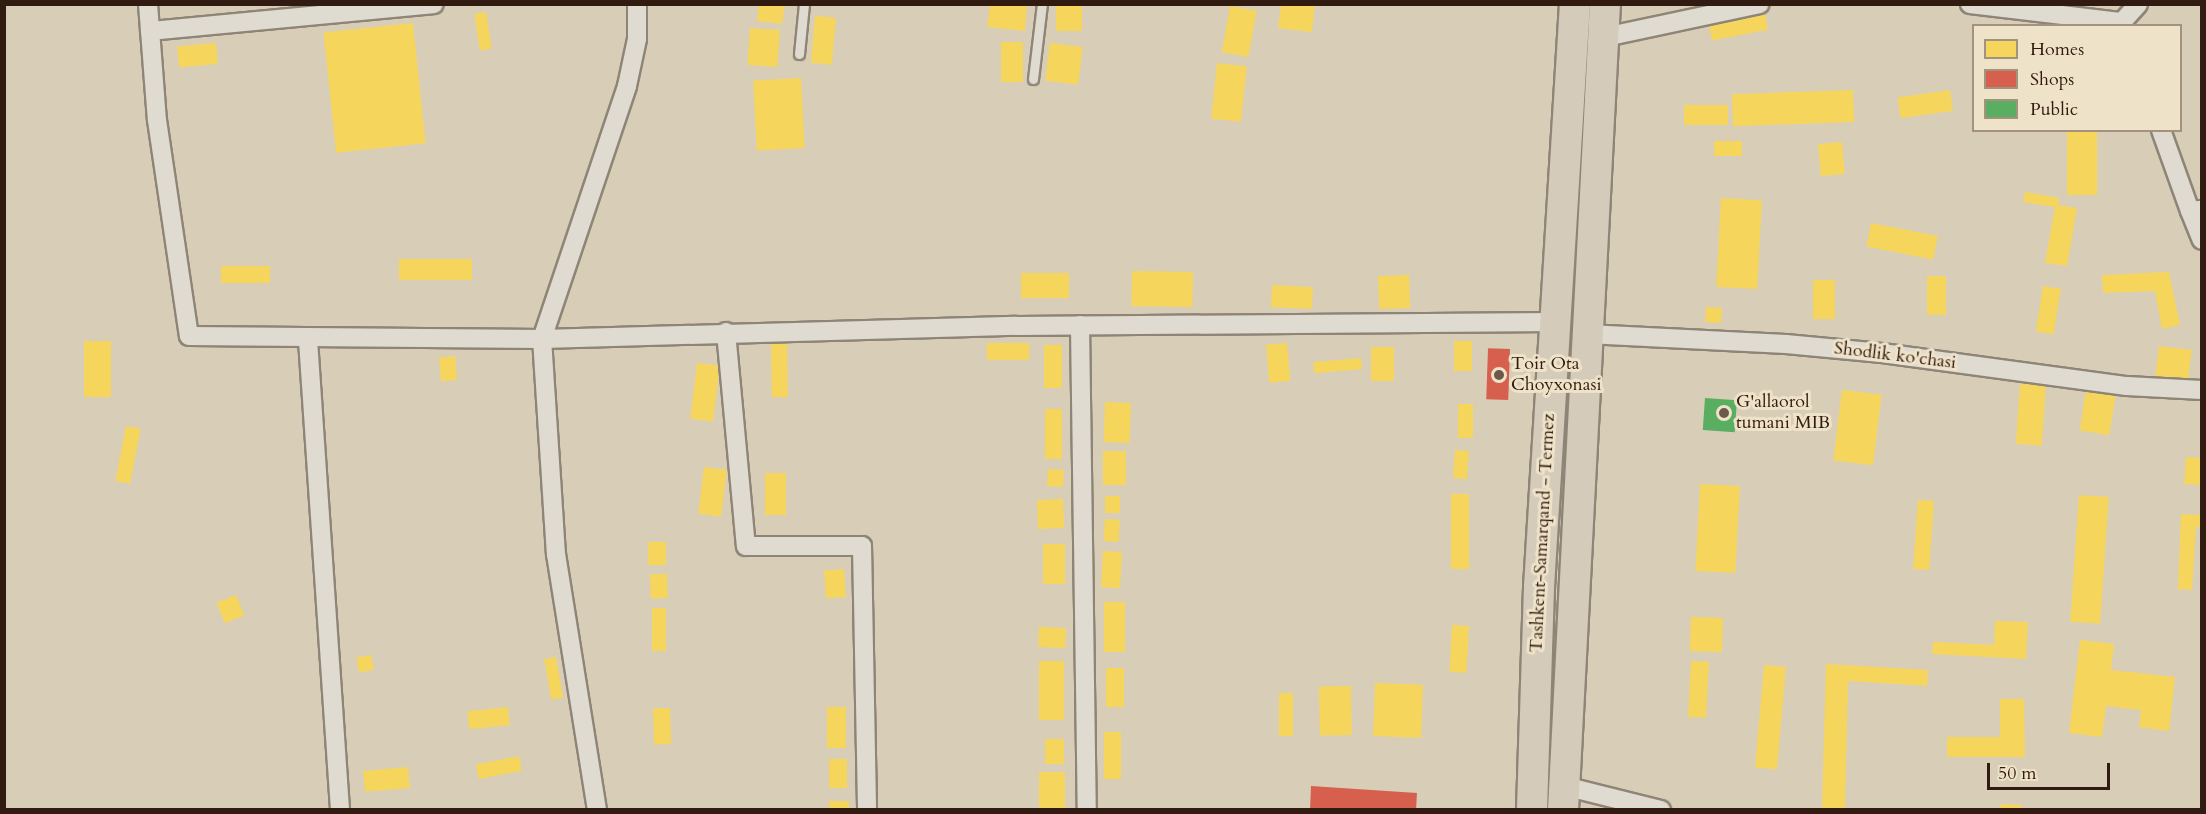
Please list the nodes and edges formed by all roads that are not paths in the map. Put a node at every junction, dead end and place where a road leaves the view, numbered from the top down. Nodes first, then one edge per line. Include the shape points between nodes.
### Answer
1 (148, 4) edge
2 (434, 4) edge
3 (637, 4) edge
4 (804, 4) edge
5 (1042, 4) edge
6 (1575, 4) edge
7 (1605, 4) edge
8 (1760, 4) edge
9 (1970, 4) edge
10 (2138, 4) edge
11 (2120, 17) edge
12 (150, 31) junction
13 (1605, 37) junction
14 (799, 54) dead end
15 (1033, 79) dead end
16 (1569, 100) junction
17 (1600, 118) junction
18 (2162, 132) edge
19 (2196, 210) edge
20 (2202, 240) edge
21 (1555, 322) junction
22 (1080, 325) junction
23 (726, 332) junction
24 (1587, 334) junction
25 (542, 339) junction
26 (308, 340) junction
27 (2202, 390) edge
28 (1563, 798) edge
29 (340, 810) edge
30 (597, 810) edge
31 (867, 810) edge
32 (1086, 810) edge
33 (1533, 810) edge
34 (1661, 810) edge

1 - 12 street
2 - 12 street
3 - 25 street via 637,39 627,86
4 - 14 lane
5 - 15 lane
6 - 16 highway, Tashkent-Samarqand - Termez
7 - 13 highway, Tashkent-Samarqand - Termez
8 - 13 street
9 - 11 street
10 - 11 street
12 - 26 street via 157,120 189,336
13 - 17 highway, Tashkent-Samarqand - Termez
16 - 17 highway via 1587,94
16 - 21 highway, Tashkent-Samarqand - Termez
17 - 24 highway, Tashkent-Samarqand - Termez
18 - 19 street
19 - 20 street
21 - 22 street
21 - 33 highway, Tashkent-Samarqand - Termez via 1539,587
22 - 23 street
22 - 32 street
23 - 25 street
23 - 31 street via 746,546 862,546
24 - 27 street, Shodlik ko'chasi via 1810,346 2127,386
24 - 28 highway, Tashkent-Samarqand - Termez
25 - 26 street
25 - 30 street via 556,555
26 - 29 street
28 - 34 street

